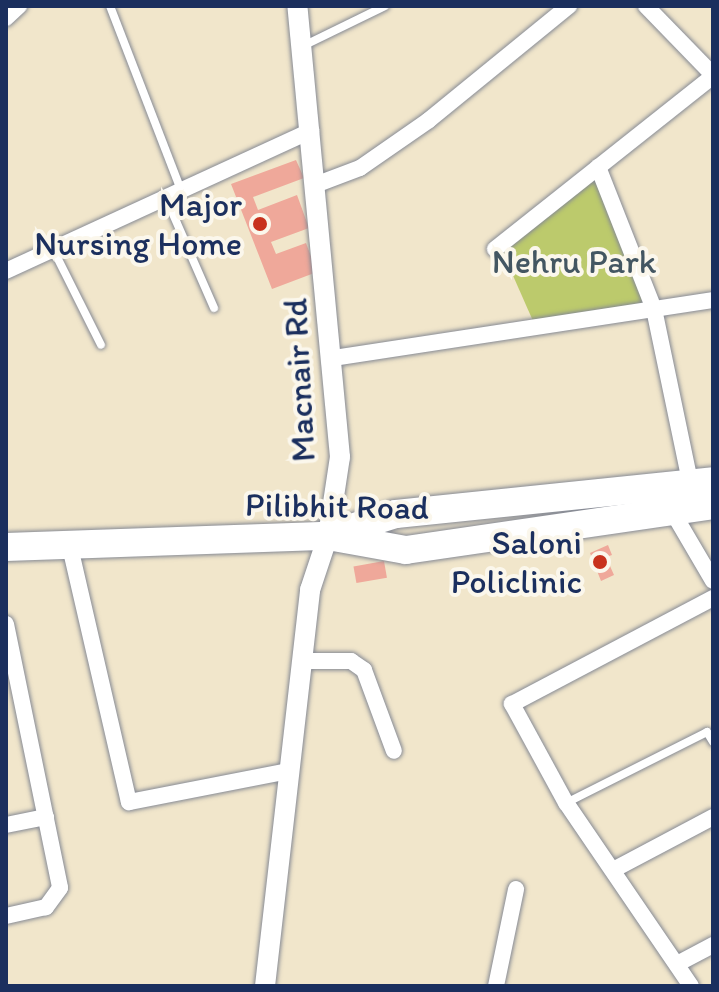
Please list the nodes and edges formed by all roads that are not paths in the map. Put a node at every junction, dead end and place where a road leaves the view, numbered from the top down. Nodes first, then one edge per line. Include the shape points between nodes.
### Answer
1 (19, 6) edge
2 (110, 6) edge
3 (297, 6) edge
4 (385, 6) edge
5 (569, 6) edge
6 (646, 6) edge
7 (6, 18) edge
8 (301, 47) junction
9 (713, 75) edge
10 (311, 131) junction
11 (598, 167) junction
12 (315, 185) junction
13 (174, 194) junction
14 (53, 249) junction
15 (495, 249) dead end
16 (6, 271) edge
17 (713, 300) edge
18 (214, 308) dead end
19 (654, 309) junction
20 (101, 345) dead end
21 (334, 358) junction
22 (697, 498) edge
23 (328, 536) junction
24 (6, 547) edge
25 (70, 547) junction
26 (713, 581) edge
27 (713, 598) edge
28 (6, 624) edge
29 (302, 661) junction
30 (710, 730) edge
31 (713, 742) edge
32 (394, 751) dead end
33 (289, 771) junction
34 (566, 803) junction
35 (46, 817) junction
36 (713, 817) edge
37 (6, 825) edge
38 (613, 870) junction
39 (516, 889) dead end
40 (6, 916) edge
41 (713, 945) edge
42 (677, 964) junction
43 (265, 986) edge
44 (496, 986) edge
45 (691, 986) edge

1 - 7 street
2 - 13 lane
3 - 8 street, Macnair Rd
4 - 8 lane
5 - 12 street via 429,120 360,168
6 - 9 street
8 - 10 street, Macnair Rd
9 - 11 street
10 - 12 street, Macnair Rd
10 - 13 street
11 - 15 street
11 - 19 street
12 - 21 street, Macnair Rd
13 - 14 street
13 - 18 lane
14 - 16 street
14 - 20 lane
17 - 19 street
19 - 21 street
19 - 22 street
21 - 23 street, Macnair Rd via 340,457
22 - 23 highway, Pilibhit Road via 396,514
22 - 26 street
23 - 25 highway, Pilibhit Road
23 - 29 street, Macnair Rd via 310,590
24 - 25 highway, Pilibhit Road
25 - 33 street via 129,802
27 - 34 street via 512,704
28 - 35 street
29 - 32 street via 351,661 364,670
29 - 33 street, Macnair Rd
30 - 31 lane
30 - 34 lane
33 - 43 street, Macnair Rd
34 - 38 street
35 - 37 street
35 - 40 street via 60,888 46,907
36 - 38 street
38 - 42 street
39 - 44 street
41 - 42 street
42 - 45 street

